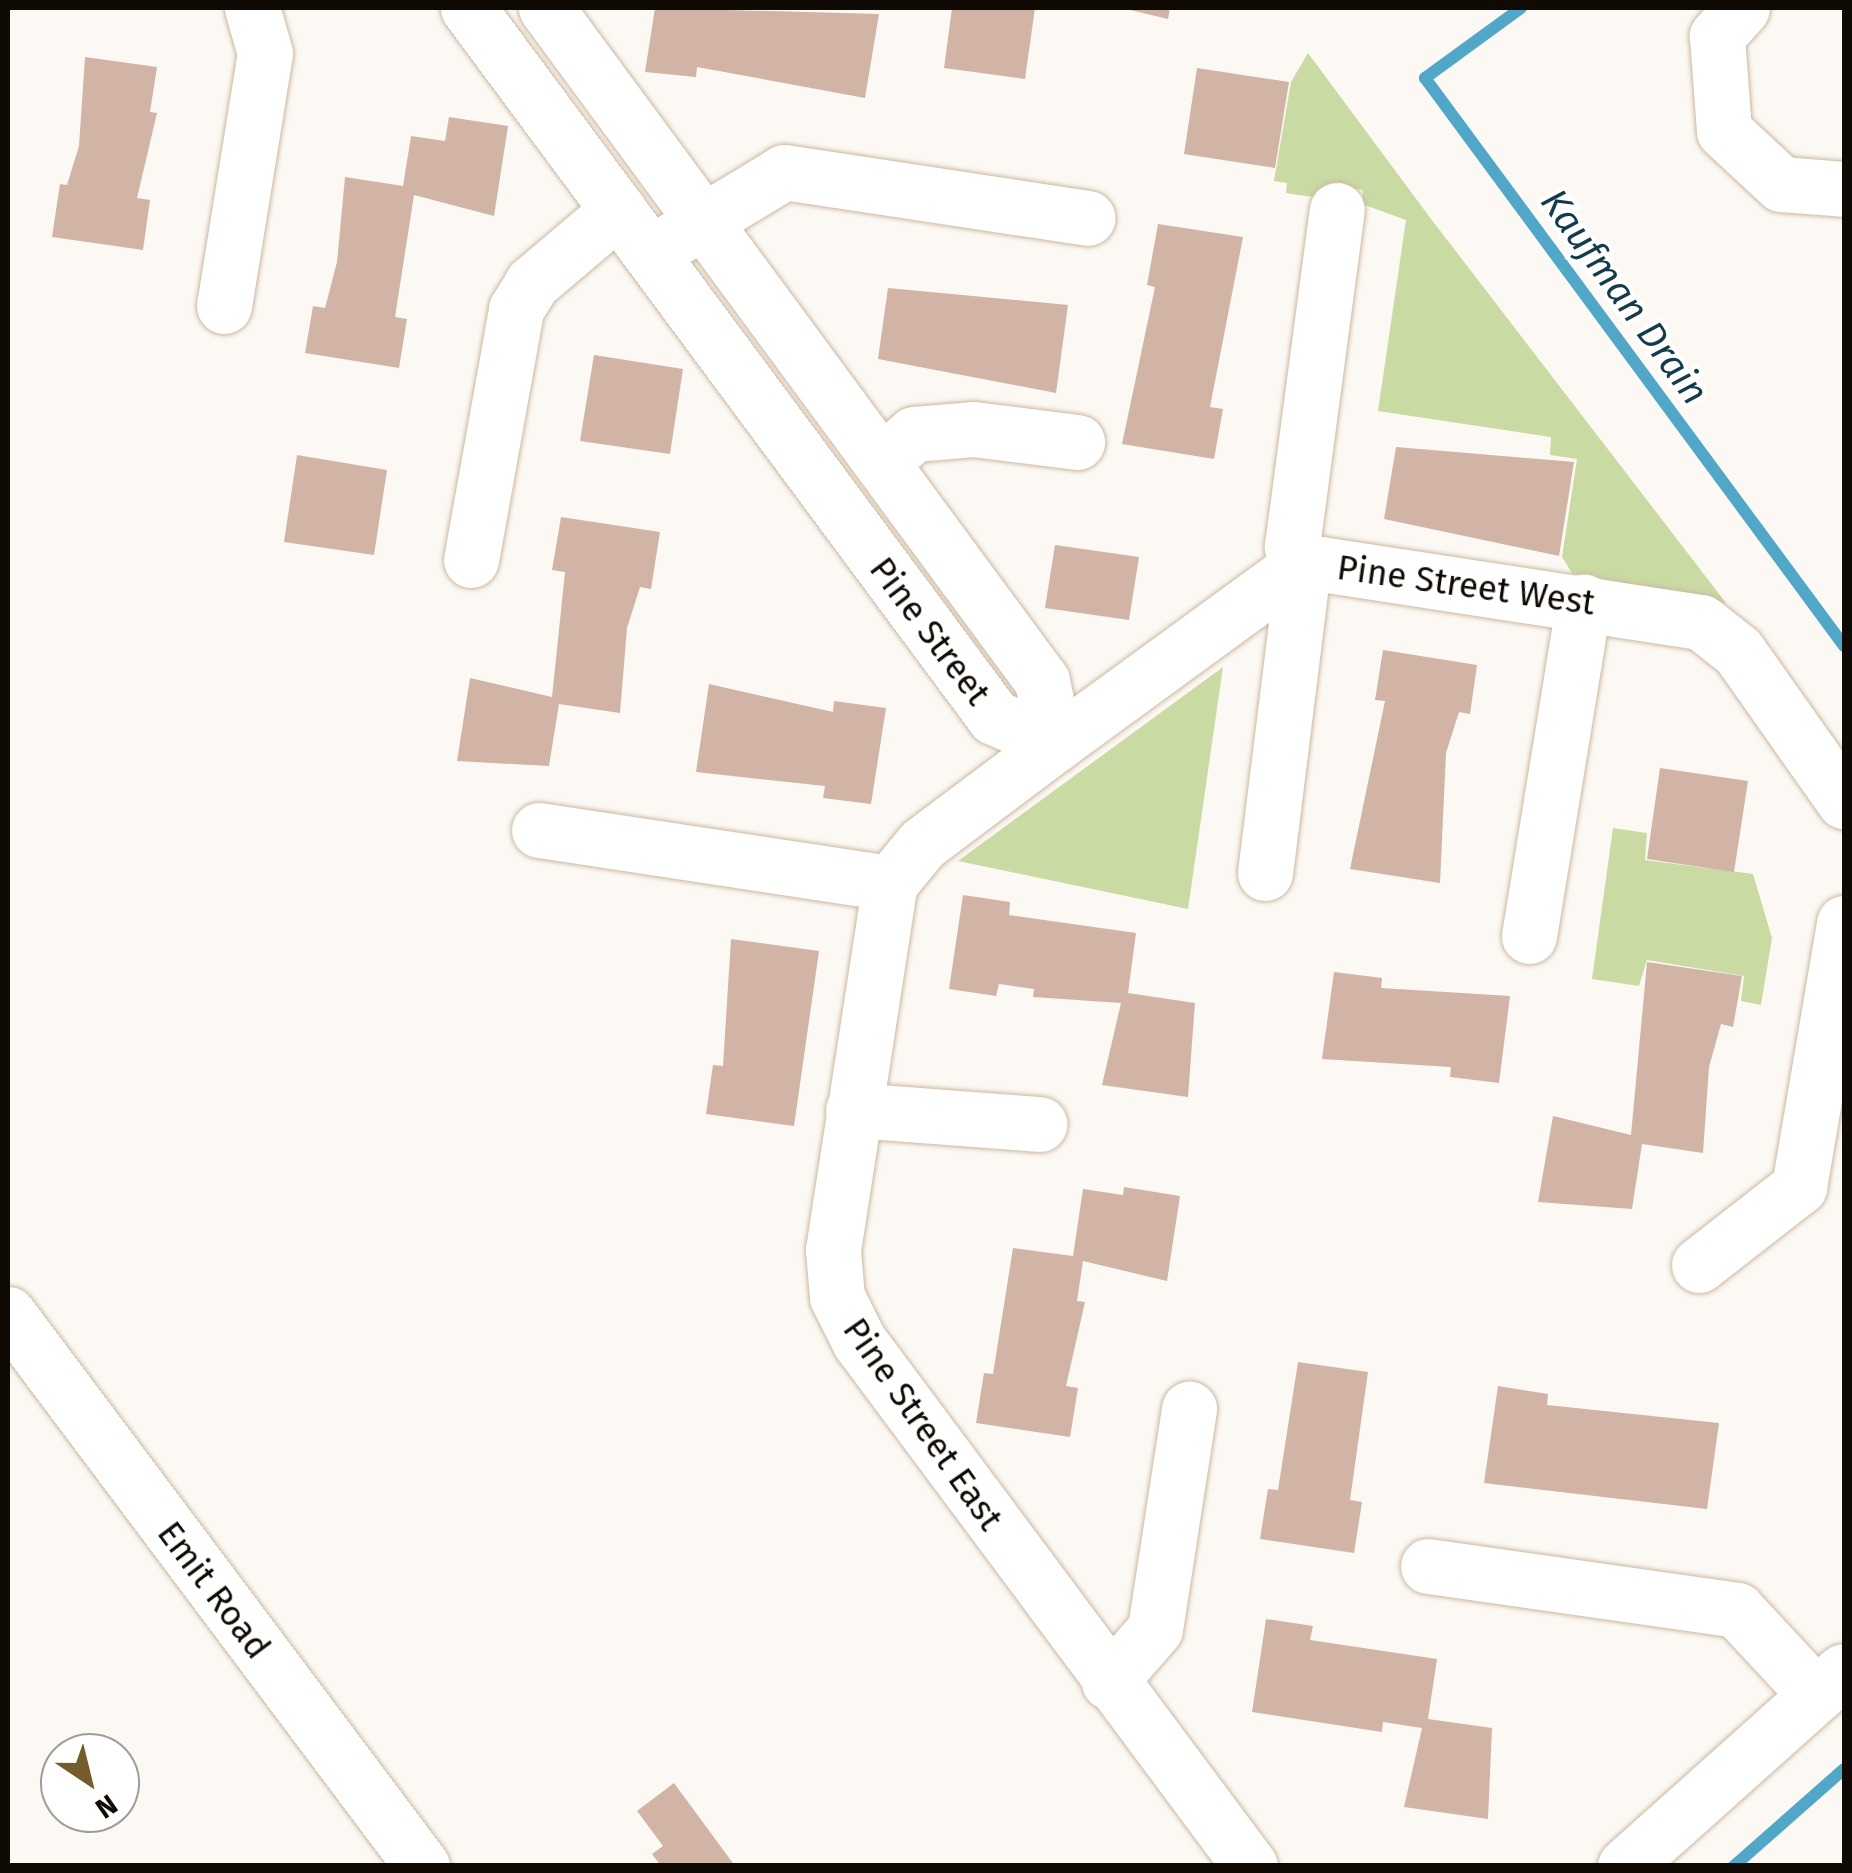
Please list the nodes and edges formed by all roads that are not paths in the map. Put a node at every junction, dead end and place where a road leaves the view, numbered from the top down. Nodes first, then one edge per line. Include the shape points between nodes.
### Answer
1 (252, 8) edge
2 (468, 8) edge
3 (546, 8) edge
4 (1742, 8) edge
5 (586, 61) junction
6 (535, 99) junction
7 (1844, 189) edge
8 (618, 210) junction
9 (1337, 210) dead end
10 (1088, 218) dead end
11 (702, 219) junction
12 (652, 256) junction
13 (224, 306) dead end
14 (1077, 442) dead end
15 (881, 462) junction
16 (915, 508) junction
17 (864, 542) junction
18 (471, 560) dead end
19 (1303, 568) junction
20 (1584, 601) junction
21 (1056, 744) junction
22 (1844, 801) edge
23 (539, 830) dead end
24 (1265, 873) dead end
25 (890, 883) junction
26 (1844, 923) edge
27 (1530, 936) dead end
28 (853, 1110) junction
29 (1040, 1124) dead end
30 (1699, 1265) dead end
31 (8, 1314) edge
32 (1189, 1408) dead end
33 (1428, 1566) dead end
34 (1110, 1682) junction
35 (1830, 1682) edge
36 (422, 1866) edge
37 (1250, 1866) edge
38 (1625, 1866) edge

1 - 13 street via 264,52
2 - 6 street, Pine Street
3 - 5 street, Pine Street
4 - 7 street via 1717,36 1724,130 1781,184
5 - 6 street
5 - 11 street, Pine Street
6 - 8 street, Pine Street
8 - 12 street, Pine Street
8 - 18 street via 532,283 516,309
9 - 19 street via 1292,546
10 - 11 street via 784,172
11 - 12 street
11 - 15 street, Pine Street
12 - 17 street, Pine Street
14 - 15 street via 973,429 914,434
15 - 16 street, Pine Street
16 - 17 street
16 - 21 street, Pine Street via 1042,681
17 - 21 street, Pine Street via 994,718
19 - 20 street, Pine Street West via 1340,564
19 - 21 street, Pine Street West
19 - 24 street
20 - 22 street, Pine Street West via 1680,616 1720,634
20 - 27 street
21 - 25 street via 922,844
23 - 25 street
25 - 28 street, Pine Street East
26 - 30 street via 1799,1187
28 - 29 street
28 - 34 street, Pine Street East via 833,1250 846,1319
31 - 36 street, Emit Road
32 - 34 street via 1154,1628
33 - 35 street via 1738,1610
34 - 37 street, Pine Street East
35 - 38 street

